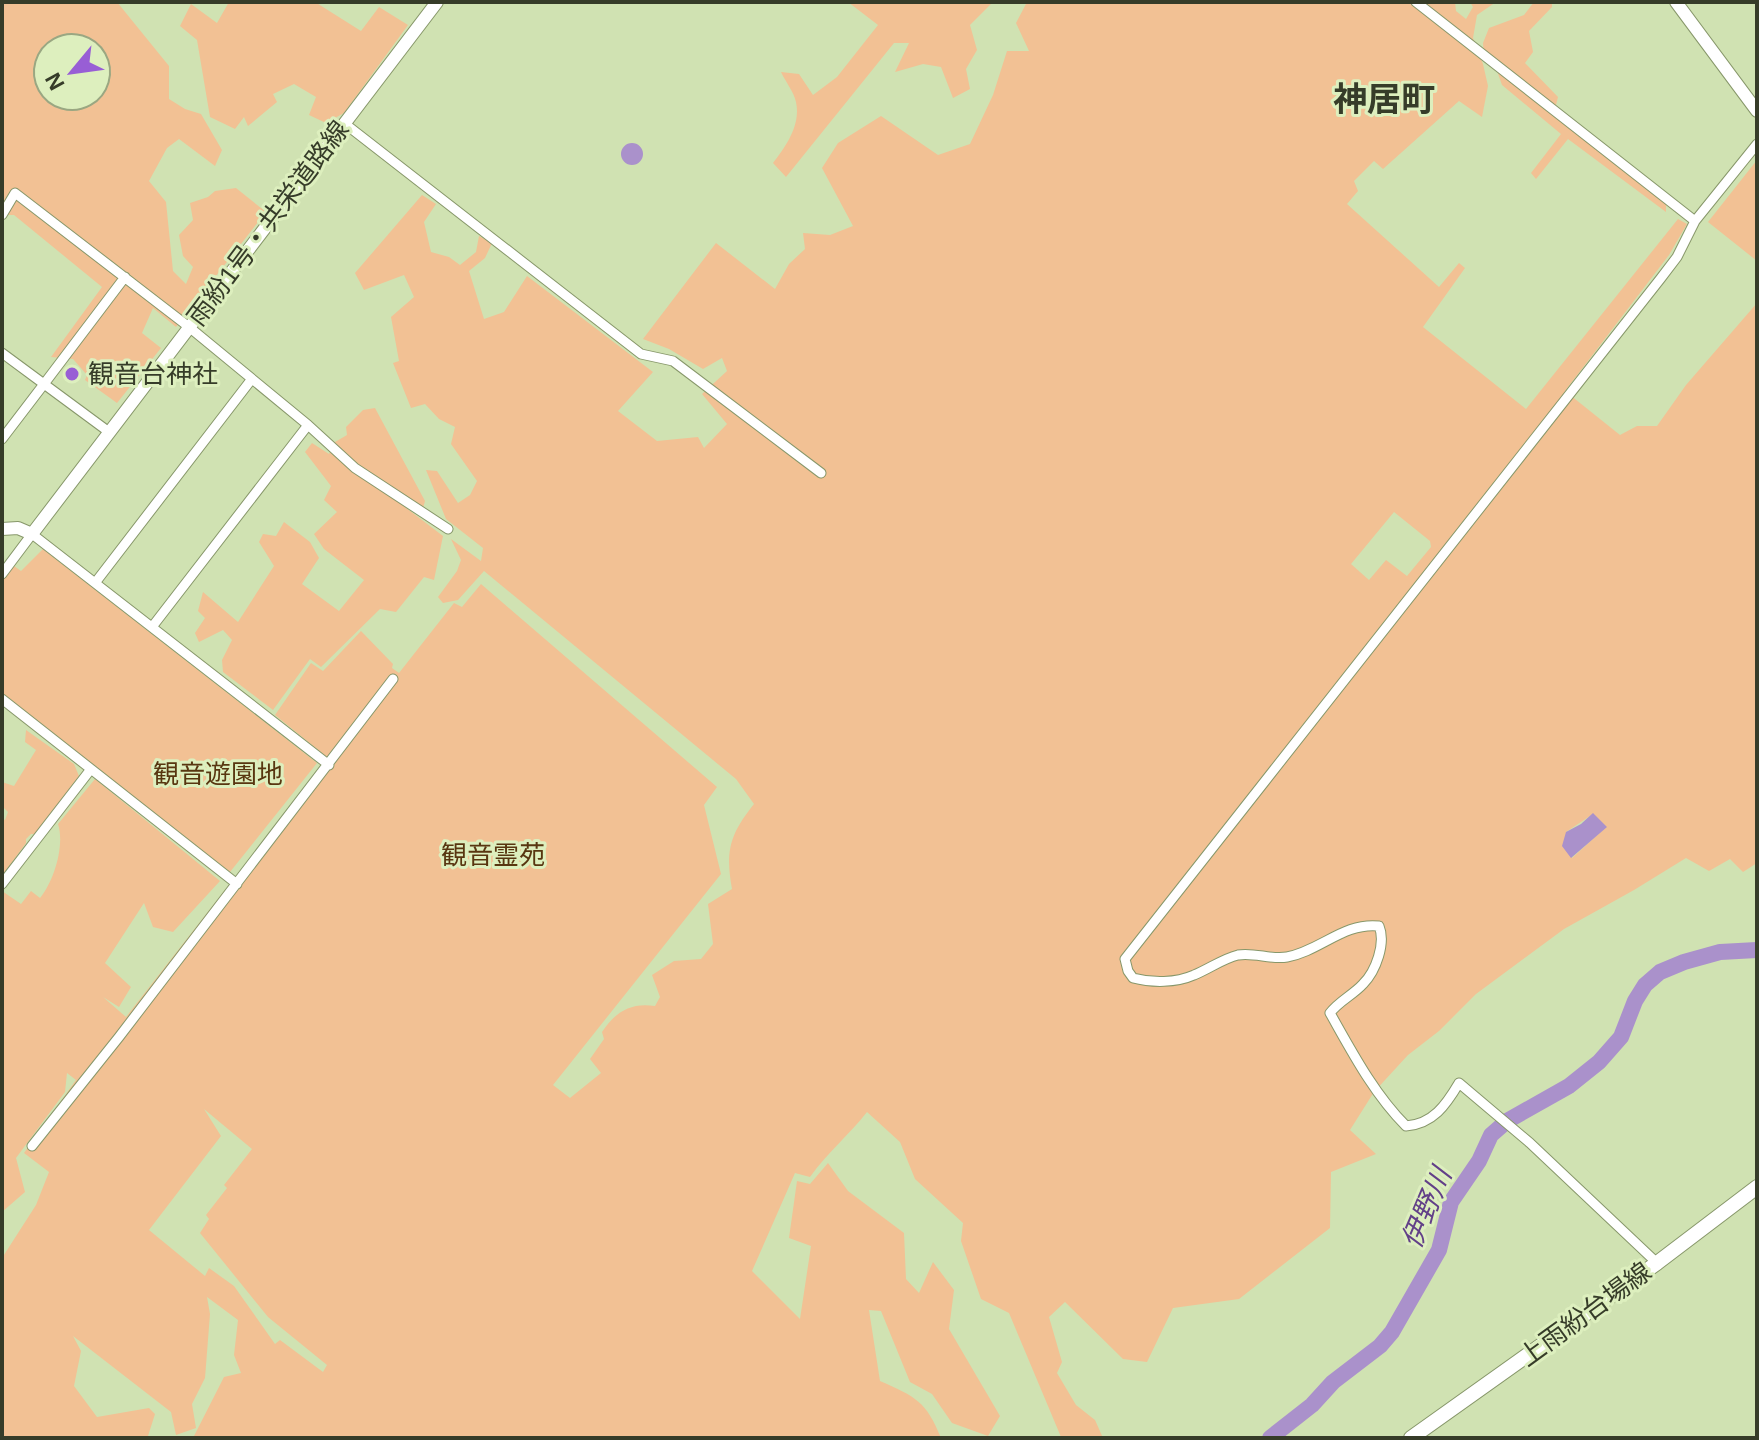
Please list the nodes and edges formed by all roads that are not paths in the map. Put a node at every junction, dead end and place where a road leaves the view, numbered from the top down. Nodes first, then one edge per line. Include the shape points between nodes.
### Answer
1 (437, 2) edge
2 (1416, 2) edge
3 (1676, 2) edge
4 (1757, 111) edge
5 (344, 123) junction
6 (1757, 144) edge
7 (2, 215) edge
8 (1695, 221) junction
9 (125, 277) junction
10 (189, 327) junction
11 (2, 353) edge
12 (251, 380) junction
13 (44, 384) junction
14 (308, 425) junction
15 (109, 432) junction
16 (2, 439) edge
17 (821, 473) dead end
18 (2, 529) edge
19 (448, 529) dead end
20 (32, 534) junction
21 (2, 574) edge
22 (95, 583) junction
23 (152, 627) junction
24 (393, 679) dead end
25 (2, 699) edge
26 (329, 765) junction
27 (91, 769) junction
28 (2, 884) edge
29 (237, 884) junction
30 (32, 1146) dead end
31 (1757, 1187) edge
32 (1657, 1263) junction
33 (1411, 1438) edge

1 - 5 street, 雨紛1号・共栄道路線
2 - 8 street
3 - 4 street
5 - 10 street, 雨紛1号・共栄道路線
5 - 17 street via 641,354 673,361
6 - 8 street
7 - 9 street via 15,193
8 - 32 street via 1661,278 1125,959 1133,978 1158,981 1192,976 1241,954 1286,958 1366,924 1379,926 1379,951 1370,974 1330,1013 1406,1126 1436,1116 1459,1083
9 - 10 street
9 - 13 street
10 - 12 street
10 - 15 street, 雨紛1号・共栄道路線
11 - 13 street
12 - 14 street
12 - 22 street
13 - 15 street
13 - 16 street
14 - 19 street via 378,485
14 - 23 street
15 - 20 street, 雨紛1号・共栄道路線
18 - 20 street
20 - 21 street
20 - 22 street
22 - 23 street
23 - 26 street
24 - 26 street
25 - 27 street
26 - 29 street
27 - 28 street
27 - 29 street
29 - 30 street
31 - 32 main road, 上雨紛台場線
32 - 33 main road, 上雨紛台場線

